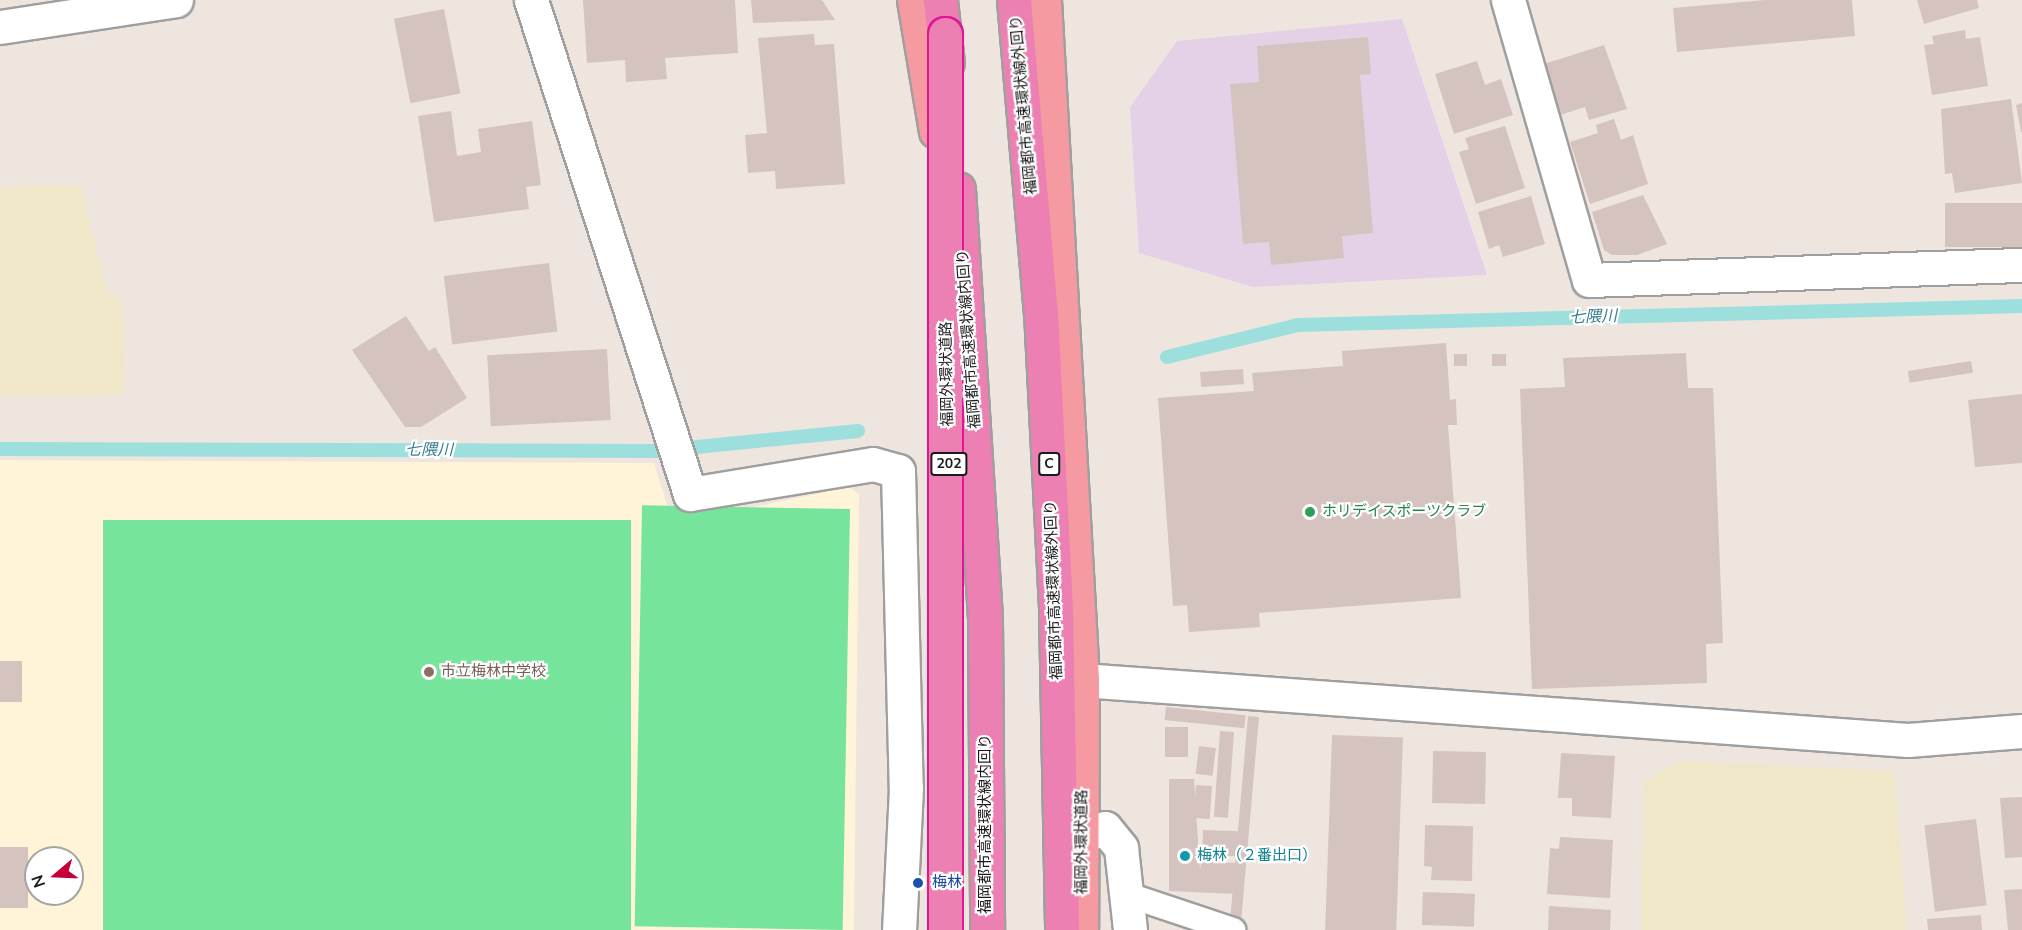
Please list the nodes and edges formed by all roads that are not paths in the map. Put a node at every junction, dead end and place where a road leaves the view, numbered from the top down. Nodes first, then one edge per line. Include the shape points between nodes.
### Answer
1 (176, 0) edge
2 (531, 0) edge
3 (914, 0) edge
4 (940, 0) edge
5 (1014, 0) edge
6 (1044, 0) edge
7 (1508, 0) edge
8 (0, 27) edge
9 (945, 34) junction
10 (2022, 265) edge
11 (1082, 680) junction
12 (2022, 731) edge
13 (1082, 836) junction
14 (1128, 895) junction
15 (899, 930) edge
16 (945, 930) edge
17 (958, 930) edge
18 (987, 930) edge
19 (1062, 930) edge
20 (1082, 930) edge
21 (1130, 930) edge
22 (1233, 930) edge

1 - 8 street
2 - 15 street via 690,494 873,464 897,471 906,789
3 - 17 highway, 福岡外環状道路 / 202 via 945,183
4 - 9 highway, 福岡都市高速環状線内回り
5 - 19 highway, 福岡都市高速環状線外回り / C via 1042,323 1056,612
6 - 11 highway, 福岡外環状道路
7 - 10 street via 1588,280
9 - 16 highway, bridge
9 - 18 highway, 福岡都市高速環状線内回り, bridge via 969,316 985,619
11 - 12 street via 1908,740
11 - 13 highway, 福岡外環状道路
13 - 14 street via 1105,828 1121,848
13 - 20 highway, 福岡外環状道路
14 - 21 street
14 - 22 lane

